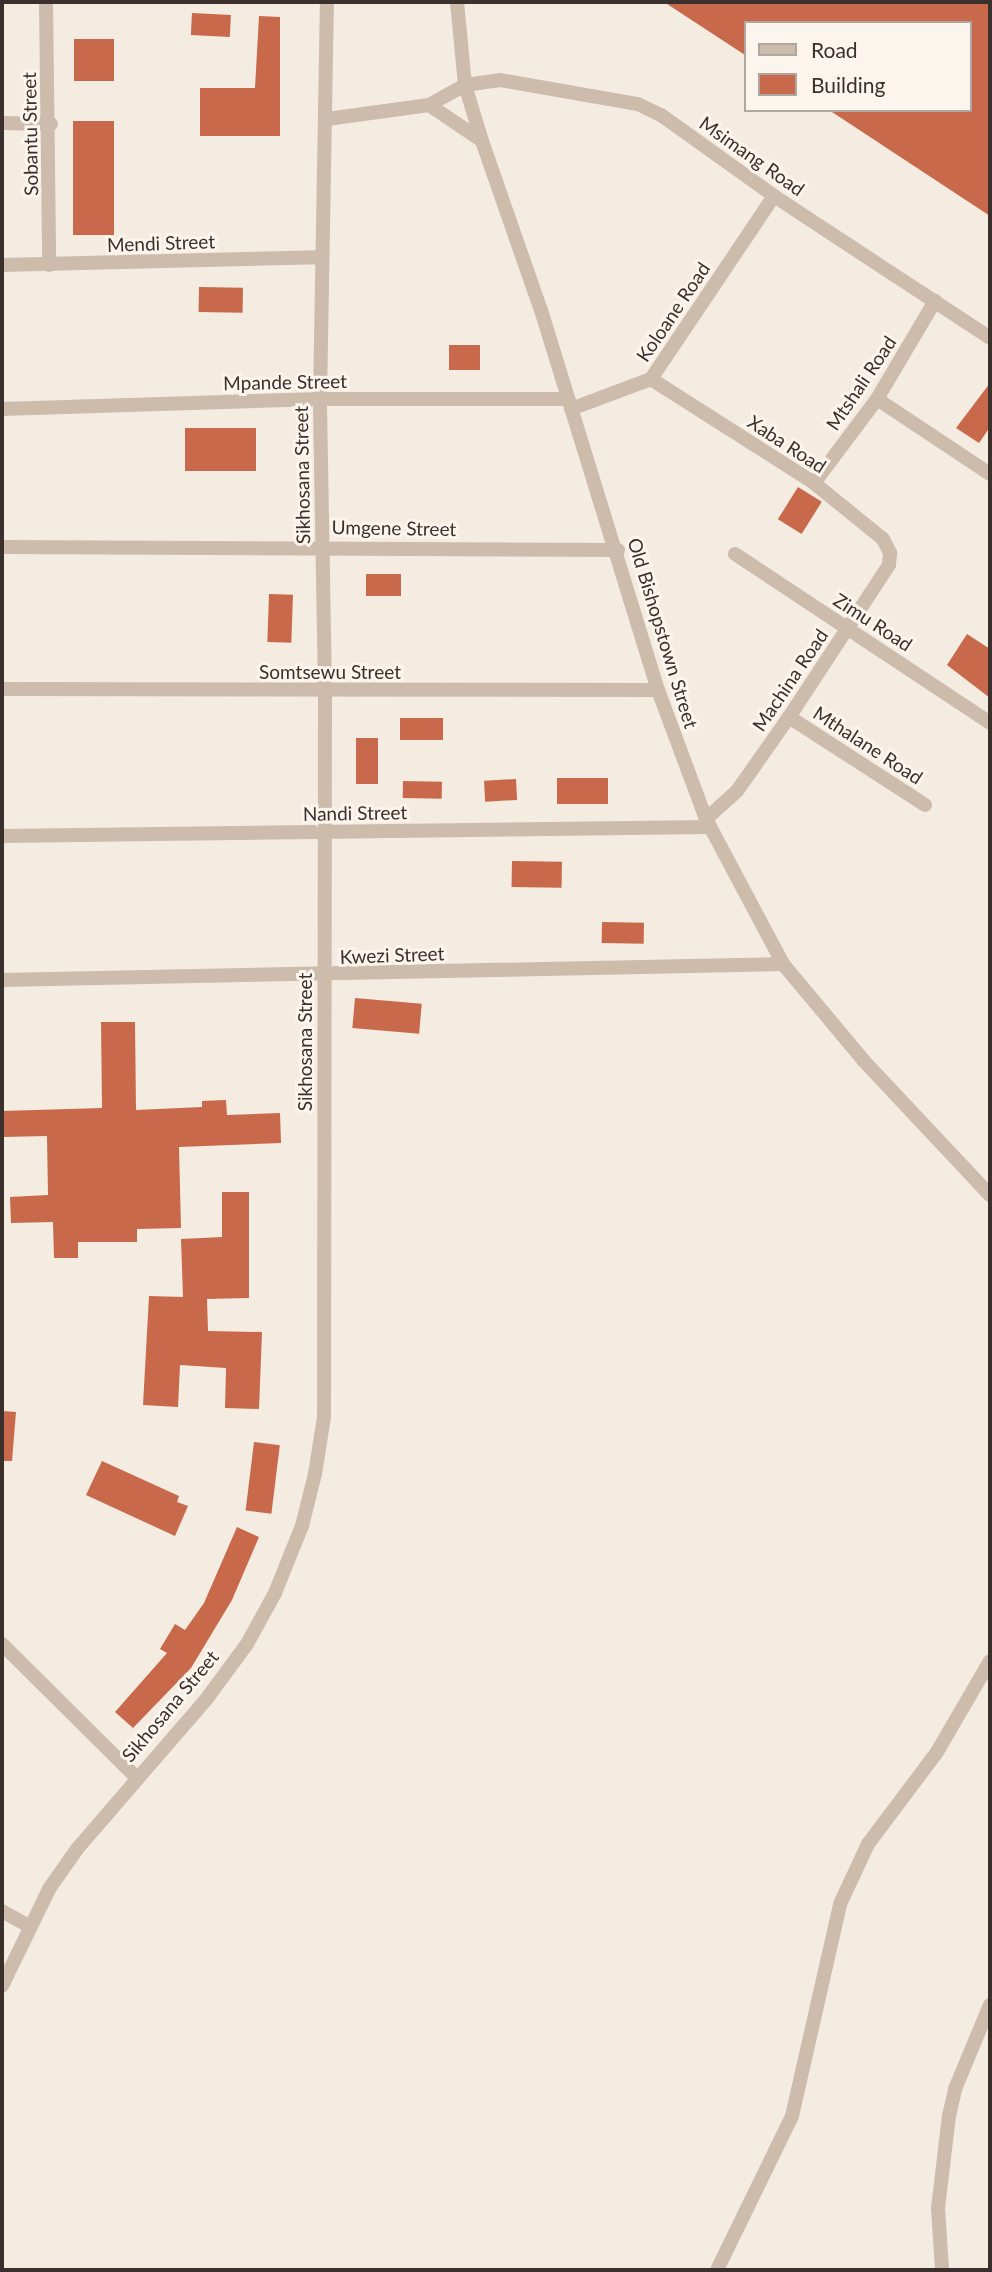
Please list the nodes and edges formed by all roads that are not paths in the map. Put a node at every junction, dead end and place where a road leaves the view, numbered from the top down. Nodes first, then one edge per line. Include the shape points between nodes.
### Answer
1 (47, 2) edge
2 (327, 2) edge
3 (457, 2) edge
4 (465, 85) junction
5 (429, 105) junction
6 (327, 119) junction
7 (2, 123) edge
8 (51, 124) junction
9 (482, 141) junction
10 (774, 196) junction
11 (320, 257) junction
12 (2, 265) edge
13 (49, 265) junction
14 (935, 301) junction
15 (990, 338) edge
16 (651, 379) junction
17 (877, 399) junction
18 (320, 400) junction
19 (570, 404) junction
20 (2, 409) edge
21 (990, 474) edge
22 (814, 484) junction
23 (2, 547) edge
24 (323, 547) junction
25 (618, 550) junction
26 (890, 553) joint
27 (735, 554) dead end
28 (848, 629) junction
29 (2, 689) edge
30 (658, 690) junction
31 (325, 691) junction
32 (789, 717) junction
33 (990, 723) edge
34 (925, 805) dead end
35 (708, 823) junction
36 (324, 833) junction
37 (2, 836) edge
38 (783, 964) junction
39 (324, 976) junction
40 (2, 980) edge
41 (990, 1195) edge
42 (2, 1644) edge
43 (990, 1661) edge
44 (136, 1777) junction
45 (2, 1911) edge
46 (29, 1926) junction
47 (2, 1986) edge
48 (990, 2005) edge
49 (717, 2270) edge
50 (942, 2270) edge

1 - 8 street, Sobantu Street
2 - 6 street, Sikhosana Street
3 - 4 street, Old Bishopstown Street
4 - 5 street
4 - 9 street, Old Bishopstown Street
4 - 10 street, Msimang Road via 515,81 638,104 661,115
5 - 6 street
5 - 9 street
6 - 11 street, Sikhosana Street
7 - 8 street
8 - 13 street, Sobantu Street
9 - 19 street, Old Bishopstown Street
10 - 14 street, Msimang Road
10 - 16 street, Koloane Road
11 - 13 street, Mendi Street
11 - 18 street, Sikhosana Street
12 - 13 street, Mendi Street
14 - 15 street, Msimang Road
14 - 17 street, Mtshali Road
16 - 19 street, Koloane Road
16 - 22 street, Xaba Road
17 - 21 street
17 - 22 street, Mtshali Road
18 - 19 street, Mpande Street
18 - 20 street, Mpande Street
18 - 24 street, Sikhosana Street
19 - 25 street, Old Bishopstown Street
22 - 26 street, Xaba Road via 883,539
23 - 24 street, Umgene Street
24 - 25 street, Umgene Street
24 - 31 street, Sikhosana Street
25 - 30 street, Old Bishopstown Street
26 - 28 street, Machina Road via 889,565
27 - 28 street, Zimu Road
28 - 32 street, Machina Road
28 - 33 street, Zimu Road
29 - 31 street, Somtsewu Street
30 - 31 street, Somtsewu Street
30 - 35 street, Old Bishopstown Street
31 - 36 street, Sikhosana Street
32 - 34 street, Mthalane Road
32 - 35 street, Machina Road via 737,791
35 - 36 street, Nandi Street
35 - 38 street, Old Bishopstown Street
36 - 37 street, Nandi Street
36 - 39 street, Sikhosana Street
38 - 39 street, Kwezi Street
38 - 41 street, Old Bishopstown Street via 864,1061
39 - 40 street, Kwezi Street
39 - 44 street, Sikhosana Street via 324,1417 315,1474 284,1570 247,1644 208,1698
42 - 44 street
43 - 49 street via 937,1752 868,1844 844,1895 827,1950 792,2116
44 - 46 street, Sikhosana Street via 77,1849
45 - 46 street
46 - 47 street, Sikhosana Street
48 - 50 street via 955,2090 950,2116 938,2208

